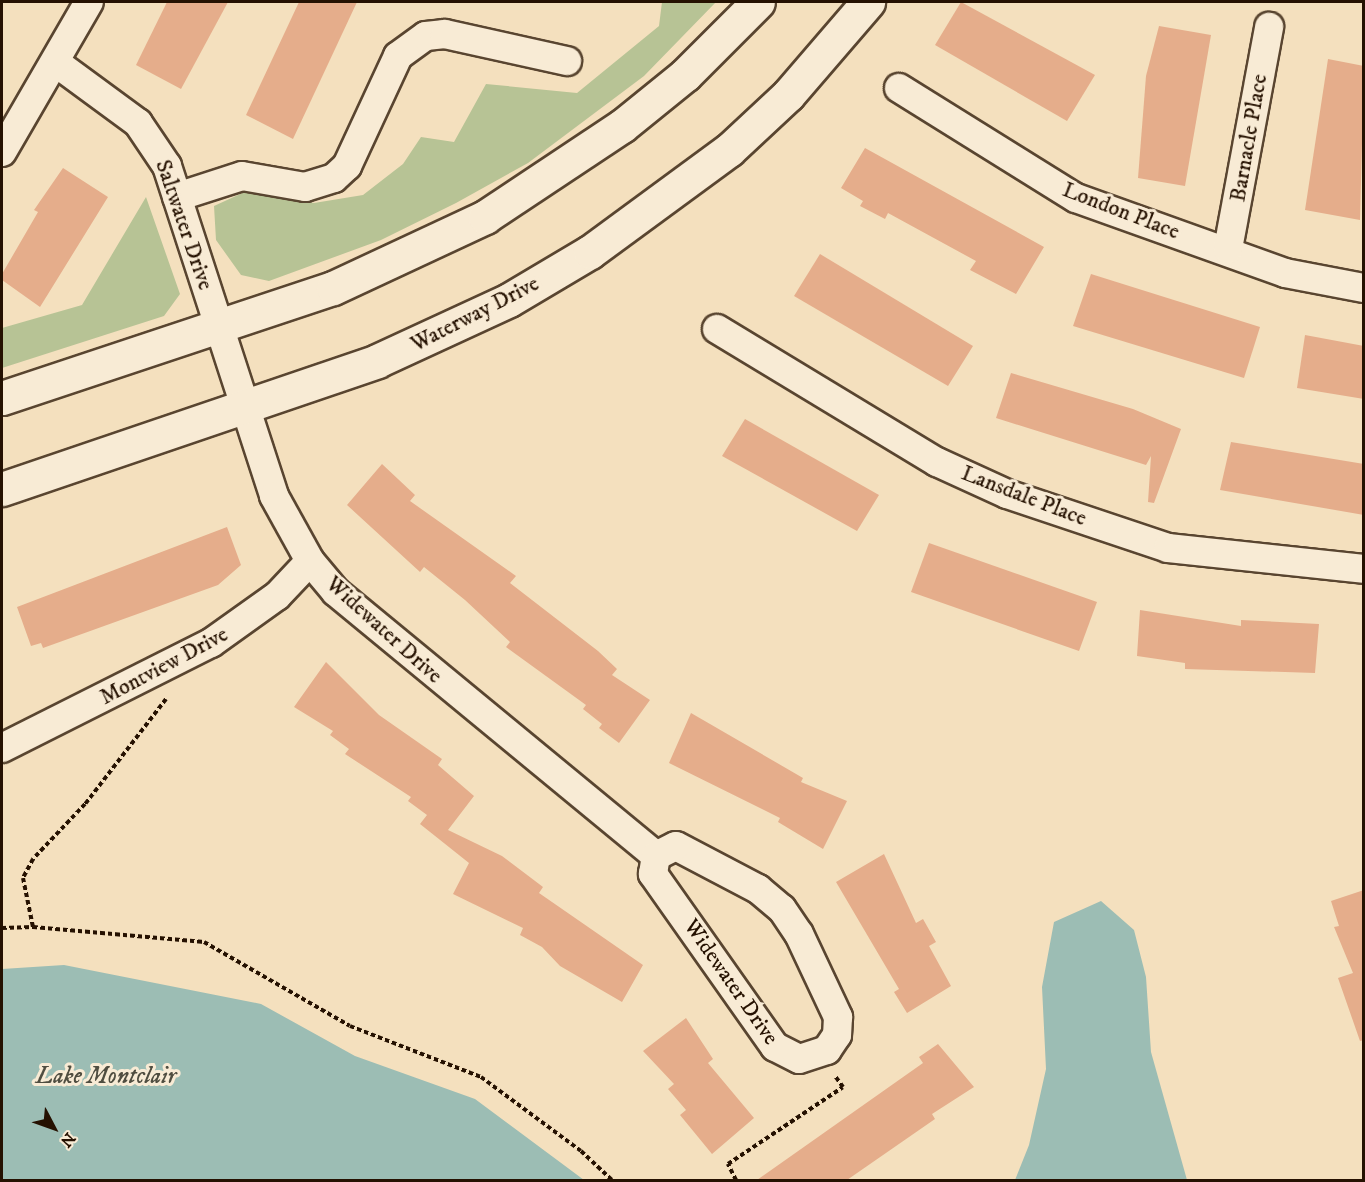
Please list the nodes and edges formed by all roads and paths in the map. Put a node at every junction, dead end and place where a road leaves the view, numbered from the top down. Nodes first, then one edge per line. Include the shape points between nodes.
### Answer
1 (89, 2) edge
2 (758, 2) edge
3 (868, 2) edge
4 (1269, 27) dead end
5 (567, 61) dead end
6 (55, 62) junction
7 (898, 88) dead end
8 (2, 152) edge
9 (177, 197) junction
10 (1228, 249) junction
11 (1364, 288) edge
12 (219, 326) junction
13 (717, 329) dead end
14 (2, 398) edge
15 (245, 409) junction
16 (2, 489) edge
17 (310, 561) junction
18 (1364, 569) edge
19 (168, 696) dead end
20 (2, 748) edge
21 (656, 855) junction
22 (33, 927) junction
23 (2, 928) edge
24 (819, 1054) junction
25 (612, 1180) edge
26 (736, 1180) edge

1 - 6 street
2 - 12 street via 685,75 528,192 395,263
3 - 15 street, Waterway Drive via 788,95 729,150 590,252 424,342
4 - 10 street, Barnacle Place
5 - 9 street via 446,34 426,36 398,56 346,166 334,178 304,187 242,176
6 - 8 street
6 - 9 street, Saltwater Drive via 138,123 167,166
7 - 10 street, London Place via 1076,198
9 - 12 street, Saltwater Drive
10 - 11 street, London Place via 1285,273
12 - 14 street
12 - 15 street, Widewater Drive
13 - 18 street, Lansdale Place via 937,462 1007,494 1168,548
15 - 16 street, Waterway Drive
15 - 17 street, Widewater Drive via 274,496
17 - 20 street, Montview Drive via 277,596 211,644
17 - 21 street, Widewater Drive via 370,621
19 - 22 path via 85,804 33,859 23,878
21 - 24 street, Widewater Drive via 653,874 775,1047 799,1059
21 - 24 street via 676,846 758,889 782,909 800,934 838,1017 837,1035
22 - 23 path
22 - 25 path via 204,942 350,1026 482,1077 581,1150
24 - 26 path via 843,1087 728,1164

